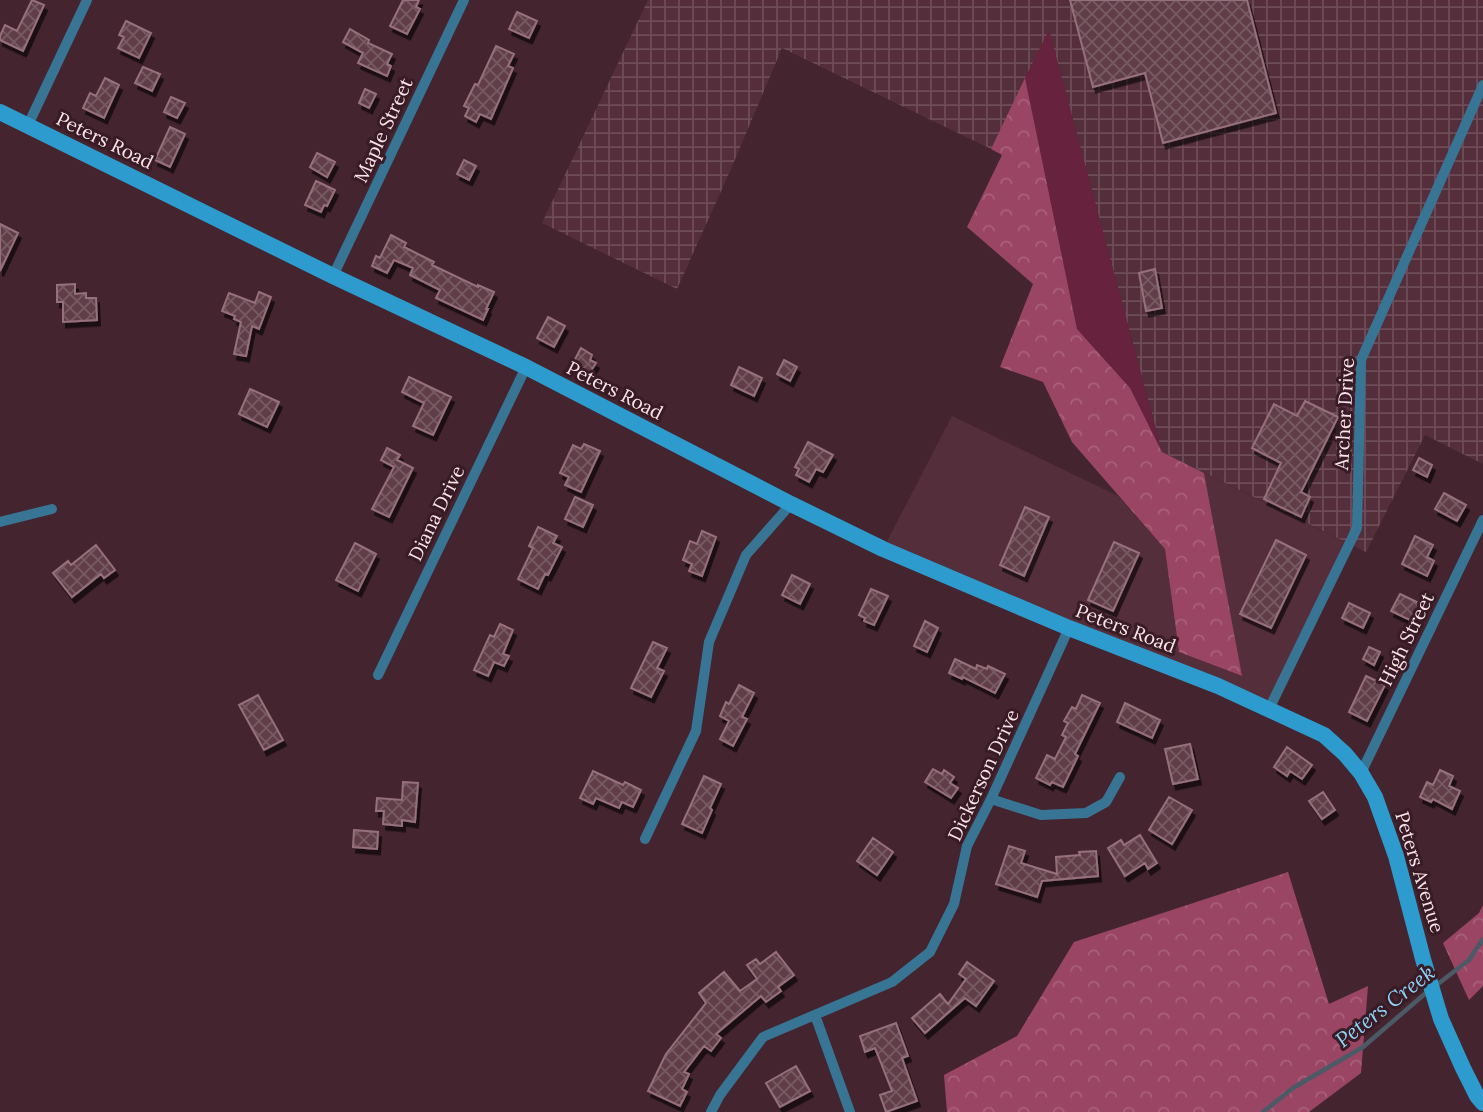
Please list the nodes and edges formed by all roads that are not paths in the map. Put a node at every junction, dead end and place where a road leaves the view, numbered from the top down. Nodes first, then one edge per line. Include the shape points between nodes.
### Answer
1 (87, 0) edge
2 (464, 0) edge
3 (1483, 85) edge
4 (0, 112) edge
5 (27, 125) junction
6 (333, 276) junction
7 (526, 368) junction
8 (791, 504) junction
9 (52, 509) dead end
10 (1483, 520) edge
11 (0, 522) edge
12 (1069, 628) junction
13 (378, 675) dead end
14 (1218, 686) joint
15 (1269, 709) junction
16 (1361, 773) junction
17 (1120, 777) dead end
18 (991, 799) junction
19 (645, 839) dead end
20 (815, 1016) junction
21 (1483, 1102) edge
22 (711, 1112) edge
23 (850, 1112) edge

1 - 5 street
2 - 6 street, Maple Street
3 - 15 street, Archer Drive via 1361,360 1357,528
4 - 5 street, Peters Road
5 - 6 street, Peters Road
6 - 7 street, Peters Road
7 - 8 street, Peters Road
7 - 13 street, Diana Drive
8 - 12 street, Peters Road via 883,549
8 - 19 street via 746,555 709,642 696,732
9 - 11 street
10 - 16 street, High Street
12 - 14 street, Peters Road
12 - 18 street, Dickerson Drive
14 - 15 street, Peters Avenue
15 - 16 street, Peters Avenue via 1324,735
16 - 21 street, Peters Avenue via 1375,797 1396,856 1441,1019
17 - 18 street via 1106,802 1086,813 1041,815
18 - 20 street, Dickerson Drive via 967,846 954,904 930,952 892,982
20 - 22 street, Dickerson Drive via 763,1037
20 - 23 street

